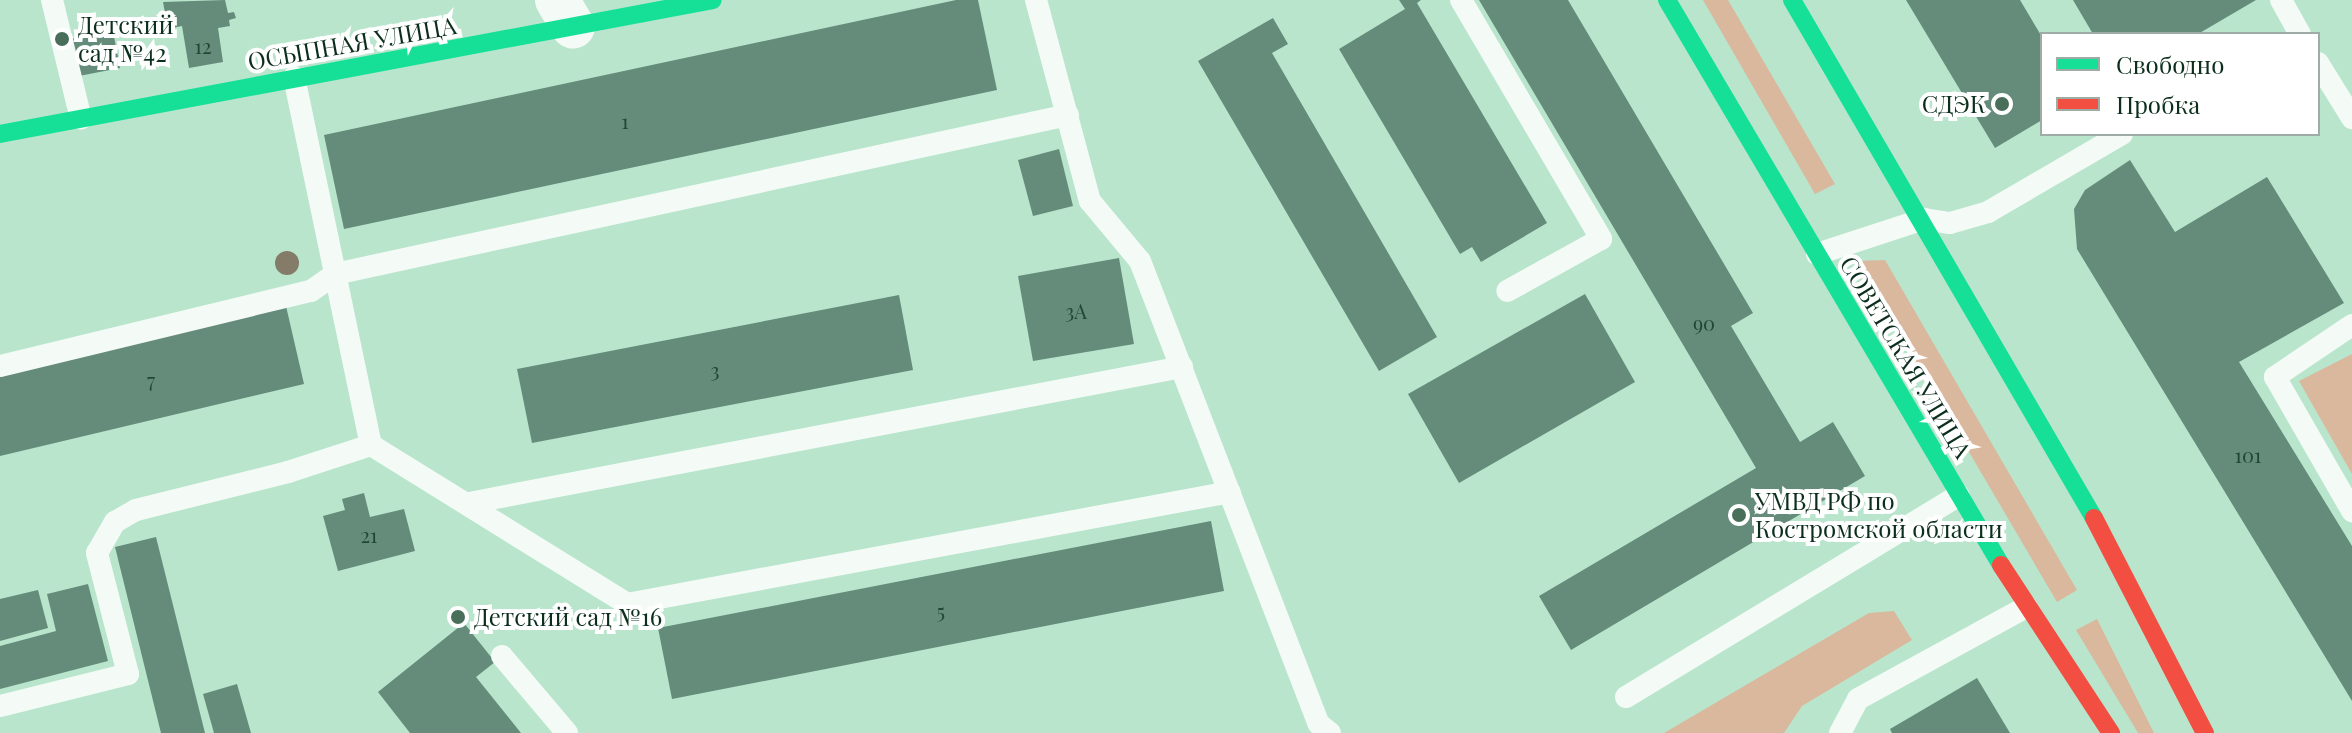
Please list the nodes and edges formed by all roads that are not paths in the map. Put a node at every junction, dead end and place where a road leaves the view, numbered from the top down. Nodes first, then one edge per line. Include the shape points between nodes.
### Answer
1 (52, 0) edge
2 (713, 0) edge
3 (1036, 0) edge
4 (1461, 0) edge
5 (1667, 0) edge
6 (1792, 0) edge
7 (2281, 0) edge
8 (565, 14) edge
9 (2297, 32) edge
10 (2320, 66) edge
11 (294, 77) junction
12 (1068, 115) junction
13 (2352, 118) edge
14 (81, 119) junction
15 (0, 134) edge
16 (2119, 136) edge
17 (1924, 219) junction
18 (1817, 254) junction
19 (335, 274) junction
20 (1507, 291) dead end
21 (2352, 325) edge
22 (0, 366) edge
23 (1182, 367) junction
24 (371, 445) junction
25 (1230, 492) junction
26 (1959, 495) junction
27 (469, 503) junction
28 (2352, 511) edge
29 (2026, 607) junction
30 (502, 656) dead end
31 (1626, 697) dead end
32 (0, 706) edge
33 (567, 733) edge
34 (1330, 733) edge
35 (1840, 733) edge
36 (2111, 733) edge
37 (2205, 733) edge

1 - 14 lane
2 - 8 street, ОСЫПНАЯ УЛИЦА
3 - 12 lane
4 - 20 lane via 1601,239
5 - 18 street, СОВЕТСКАЯ УЛИЦА
6 - 17 street
7 - 9 lane
8 - 11 street, ОСЫПНАЯ УЛИЦА
10 - 13 lane
11 - 14 street, ОСЫПНАЯ УЛИЦА
11 - 19 lane
12 - 19 lane
12 - 23 lane via 1090,201 1140,261
14 - 15 street, ОСЫПНАЯ УЛИЦА
16 - 17 lane via 1988,212 1950,223
17 - 18 lane
17 - 37 street via 2128,576
18 - 26 street, СОВЕТСКАЯ УЛИЦА
19 - 22 lane via 311,291
19 - 24 lane
21 - 28 lane via 2275,377
23 - 25 lane
23 - 27 lane
24 - 27 lane
24 - 32 lane via 136,510 115,522 97,553 128,674
25 - 27 lane via 627,604
25 - 34 lane via 1319,724
26 - 29 street, СОВЕТСКАЯ УЛИЦА
26 - 31 lane
29 - 35 lane via 1858,699
29 - 36 street, СОВЕТСКАЯ УЛИЦА
30 - 33 lane

